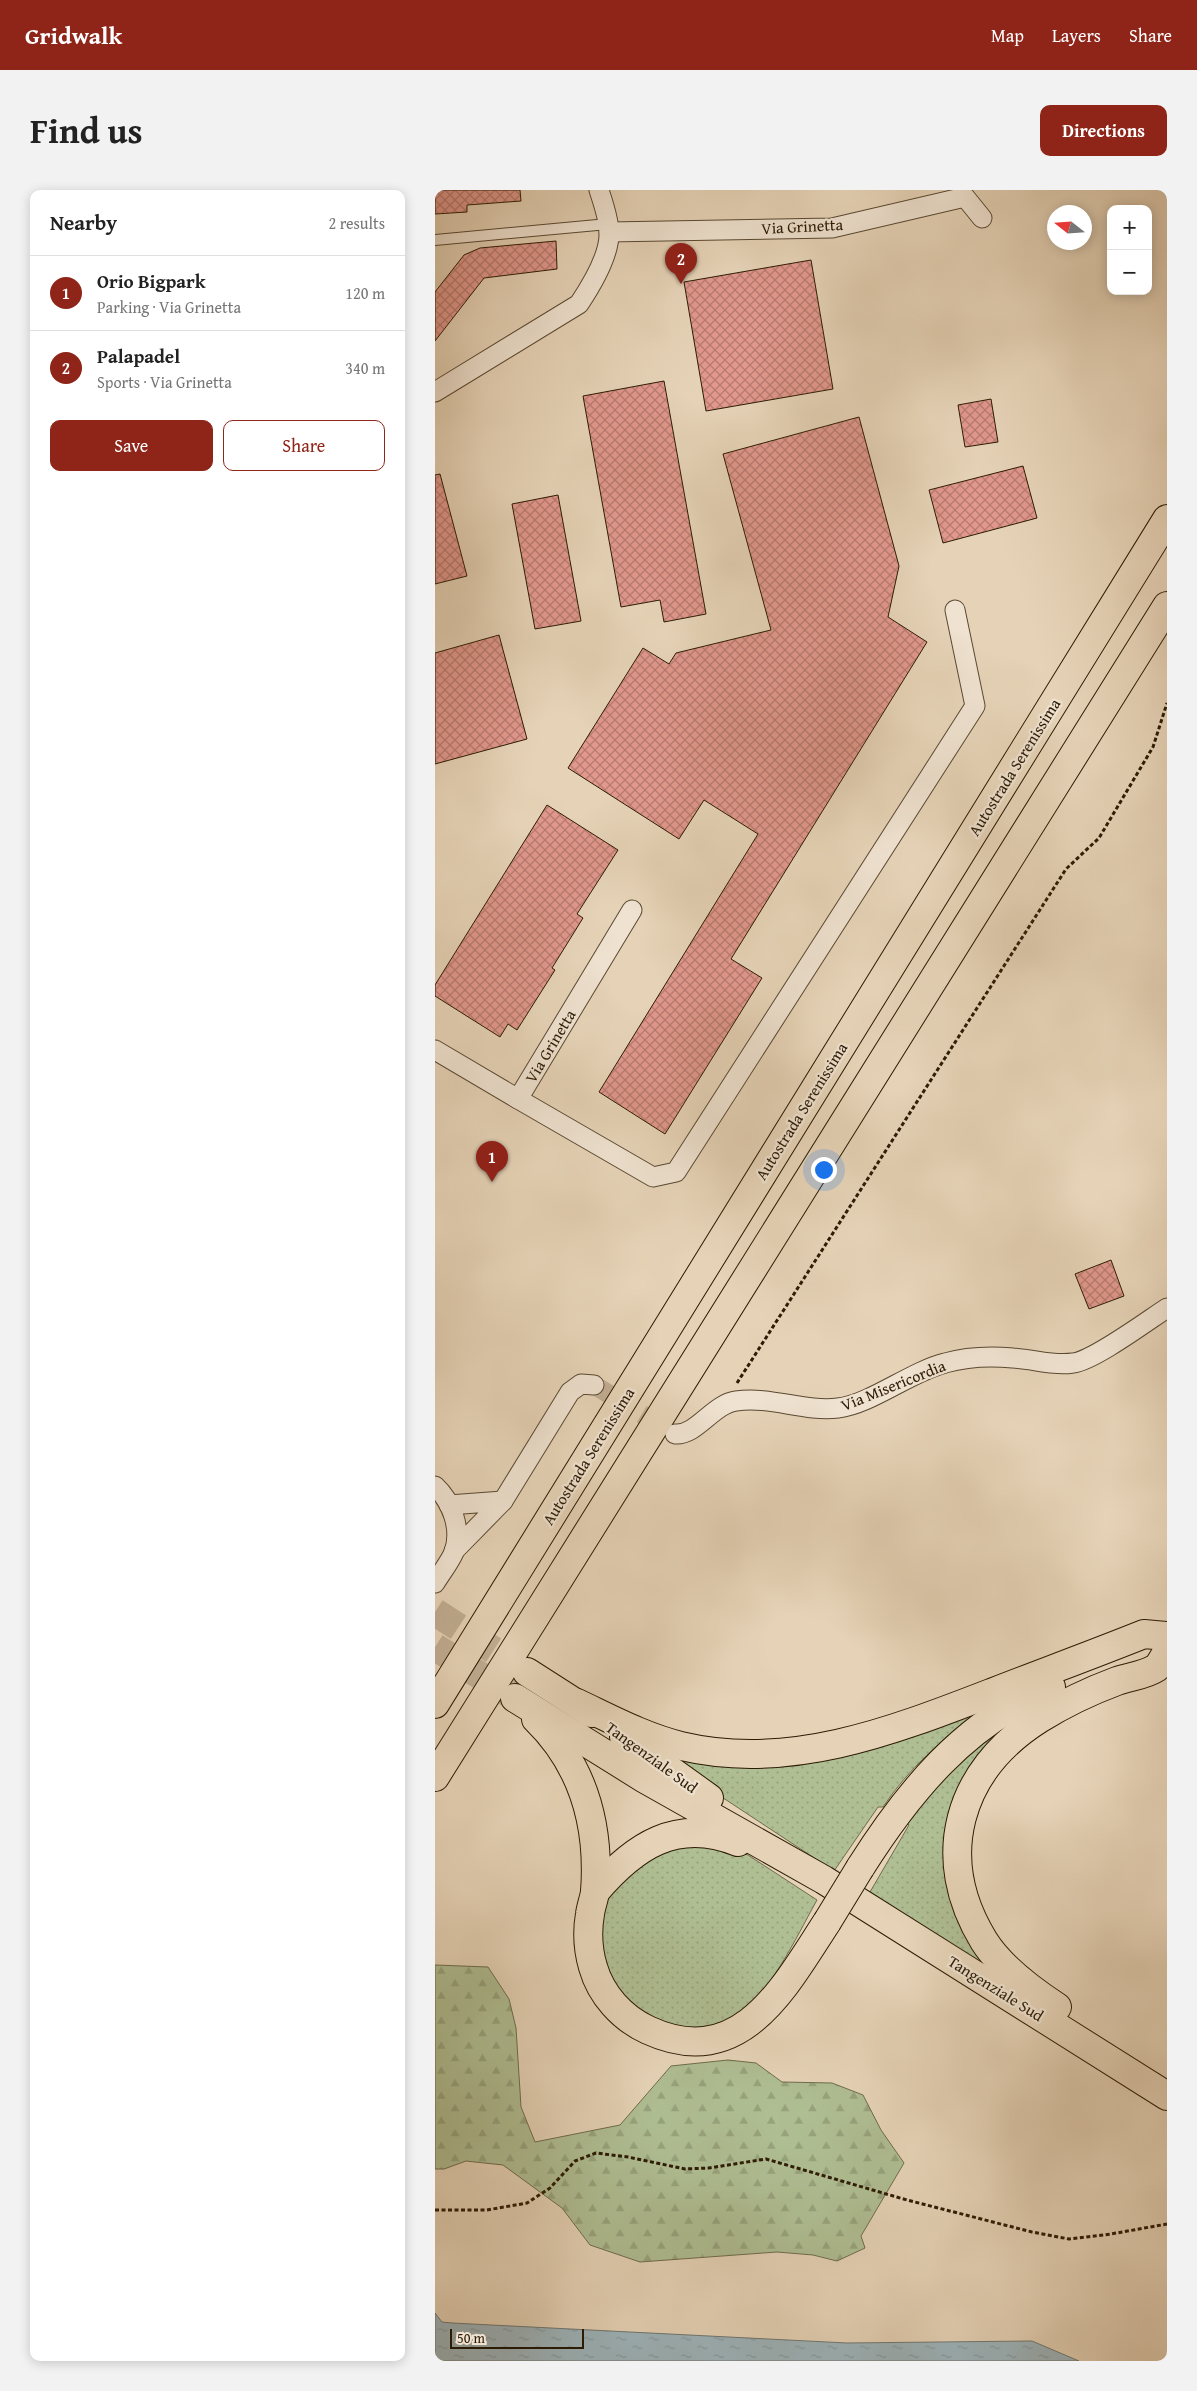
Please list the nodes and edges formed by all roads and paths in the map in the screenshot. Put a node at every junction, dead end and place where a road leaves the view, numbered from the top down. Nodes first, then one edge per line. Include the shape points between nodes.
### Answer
1 (599, 190) edge
2 (981, 218) dead end
3 (608, 228) junction
4 (435, 240) edge
5 (435, 392) edge
6 (1167, 519) edge
7 (1167, 606) edge
8 (955, 610) dead end
9 (1167, 704) edge
10 (632, 910) dead end
11 (435, 1050) edge
12 (518, 1099) junction
13 (1167, 1308) edge
14 (594, 1385) dead end
15 (735, 1401) junction
16 (675, 1434) dead end
17 (435, 1486) edge
18 (503, 1501) junction
19 (449, 1504) junction
20 (454, 1552) junction
21 (435, 1582) edge
22 (1167, 1636) edge
23 (1167, 1641) edge
24 (1167, 1652) edge
25 (527, 1672) tunnel mouth
26 (577, 1703) junction
27 (435, 1704) edge
28 (435, 1777) edge
29 (824, 1880) junction
30 (595, 1892) junction
31 (1167, 2091) edge
32 (1167, 2096) edge
33 (435, 2210) edge
34 (1167, 2224) edge

1 - 3 street
2 - 3 street, Via Grinetta via 965,197 832,228
3 - 4 lane
3 - 5 street via 593,284 579,304
6 - 27 highway, Autostrada Serenissima
7 - 28 highway
8 - 12 street via 975,706 676,1172 653,1177
9 - 15 path via 1153,747 1099,838 1066,869 737,1383
10 - 12 street, Via Grinetta
11 - 12 street, Via Grinetta
13 - 15 street, Via Misericordia via 1090,1357 1073,1364 1012,1358 961,1360 928,1369 839,1408 824,1409 774,1401
14 - 18 street via 581,1384 570,1392
15 - 16 street, Via Misericordia via 719,1407 688,1432
17 - 19 street
18 - 19 street
18 - 20 street
19 - 20 street via 455,1521
20 - 21 street
22 - 26 highway via 1144,1634 927,1718 858,1740 796,1753 752,1755 682,1746 644,1735
23 - 30 highway, bridge via 1033,1694 987,1722 952,1750 919,1784 888,1824 789,1980 767,2008 745,2027 723,2037 698,2041 658,2035 637,2025 615,2007 600,1986 589,1946 589,1916
24 - 31 highway via 1157,1668 1115,1682 1067,1704 1039,1719 1004,1746 987,1764 966,1800 960,1820 957,1865 970,1915 985,1942 1006,1965 1033,1991 1141,2065
25 - 26 highway, Tangenziale Sud
26 - 29 highway, Tangenziale Sud
29 - 30 highway via 735,1841 709,1833 686,1833 661,1838 636,1852
29 - 30 highway, Tangenziale Sud via 645,1779 515,1698 548,1733 584,1790 595,1831
29 - 32 highway, Tangenziale Sud
33 - 34 path via 487,2210 527,2203 550,2188 575,2161 596,2152 685,2169 765,2159 926,2205 1069,2239

